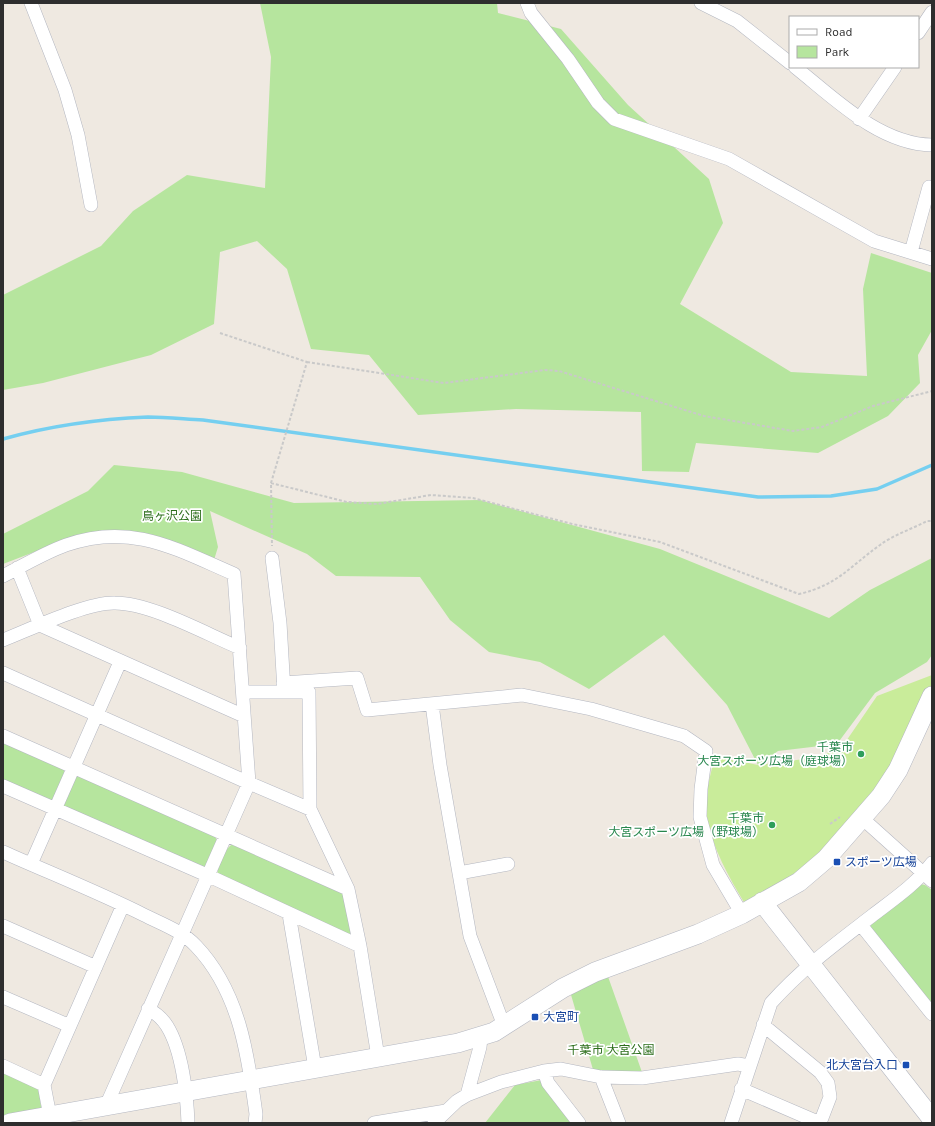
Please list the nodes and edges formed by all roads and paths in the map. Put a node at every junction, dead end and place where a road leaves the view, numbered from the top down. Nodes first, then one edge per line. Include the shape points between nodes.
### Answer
1 (31, 3) edge
2 (527, 3) edge
3 (701, 3) edge
4 (932, 12) edge
5 (919, 32) edge
6 (789, 62) edge
7 (796, 68) edge
8 (894, 68) edge
9 (859, 119) junction
10 (932, 145) edge
11 (932, 188) edge
12 (91, 205) dead end
13 (911, 252) junction
14 (932, 259) edge
15 (220, 333) dead end
16 (307, 362) junction
17 (932, 391) edge
18 (271, 483) junction
19 (932, 521) edge
20 (272, 558) joint
21 (17, 568) junction
22 (3, 576) edge
23 (40, 625) junction
24 (3, 640) edge
25 (240, 648) junction
26 (120, 662) junction
27 (3, 673) edge
28 (283, 687) junction
29 (243, 692) junction
30 (932, 696) edge
31 (432, 704) junction
32 (96, 715) junction
33 (244, 716) junction
34 (3, 736) edge
35 (74, 767) junction
36 (249, 783) junction
37 (3, 786) edge
38 (55, 809) junction
39 (310, 809) junction
40 (840, 817) dead end
41 (863, 819) junction
42 (830, 824) dead end
43 (226, 835) junction
44 (3, 852) edge
45 (932, 863) edge
46 (31, 864) junction
47 (508, 864) dead end
48 (460, 873) junction
49 (209, 876) junction
50 (928, 877) edge
51 (348, 889) junction
52 (762, 902) junction
53 (123, 905) junction
54 (290, 914) junction
55 (742, 914) junction
56 (861, 925) junction
57 (3, 926) edge
58 (181, 934) junction
59 (360, 946) junction
60 (811, 964) junction
61 (96, 967) junction
62 (3, 997) edge
63 (148, 1009) junction
64 (932, 1014) edge
65 (763, 1025) junction
66 (70, 1026) junction
67 (504, 1026) junction
68 (481, 1038) junction
69 (378, 1057) junction
70 (3, 1066) edge
71 (749, 1066) junction
72 (315, 1068) junction
73 (544, 1070) junction
74 (601, 1077) junction
75 (252, 1080) junction
76 (44, 1085) junction
77 (742, 1089) junction
78 (185, 1093) junction
79 (467, 1095) junction
80 (106, 1106) junction
81 (446, 1111) junction
82 (50, 1116) junction
83 (932, 1119) edge
84 (18, 1122) edge
85 (390, 1122) edge
86 (188, 1123) edge
87 (255, 1123) edge
88 (374, 1123) edge
89 (434, 1123) edge
90 (579, 1123) edge
91 (619, 1123) edge
92 (731, 1123) edge

1 - 12 street via 65,90 78,135
2 - 13 street via 531,13 568,59 598,103 614,119 728,159 874,240
3 - 6 street via 737,21
4 - 5 street
7 - 9 street
8 - 9 street
9 - 10 street via 900,140 917,145
11 - 13 street via 929,187
13 - 14 street
15 - 16 path
16 - 17 path via 444,383 545,370 559,371 704,416 793,431 822,427 873,406
16 - 18 path
18 - 19 path via 347,502 377,504 431,495 473,498 572,524 660,542 799,594 818,590 838,579 881,544 927,521
18 - 20 path
20 - 28 street via 280,623
21 - 22 street
21 - 23 street
21 - 25 street via 46,553 85,540 123,536 165,544 234,574
23 - 24 street
23 - 25 street via 114,602 145,607
23 - 26 street
25 - 29 street
26 - 32 street
26 - 33 street
27 - 32 street
28 - 29 street
28 - 31 street via 357,678 367,710
28 - 39 street via 309,692
29 - 33 street
30 - 41 street via 898,770
31 - 48 street via 440,765
31 - 55 street via 522,695 591,709 684,736 706,752 700,789 700,817 713,865
32 - 35 street
32 - 36 street
33 - 36 street
34 - 35 street
35 - 38 street
35 - 43 street
36 - 39 street
36 - 43 street
37 - 38 street
38 - 46 street
38 - 49 street
39 - 51 street
40 - 42 path
41 - 50 street
41 - 52 street via 826,859 798,882
43 - 49 street
43 - 51 street
44 - 46 street
45 - 50 street
46 - 53 street
47 - 48 street
48 - 67 street via 470,936
49 - 54 street
49 - 58 street
50 - 56 street via 909,887
51 - 59 street
52 - 55 street
52 - 60 street
53 - 58 street
53 - 61 street
54 - 59 street
54 - 72 street
55 - 67 street via 698,934 595,972 563,988
56 - 60 street
56 - 64 street
57 - 61 street
58 - 63 street
58 - 75 street via 195,945 208,961 227,993 242,1031
59 - 69 street
60 - 65 street via 771,1002
60 - 83 street
61 - 66 street
62 - 66 street
63 - 78 street via 158,1015 173,1039
63 - 80 street
65 - 71 street
65 - 77 street via 820,1072 828,1083 830,1097 820,1123
66 - 76 street
67 - 68 street
68 - 69 street
68 - 79 street
69 - 72 street
70 - 76 street
71 - 74 street via 738,1064 642,1078
71 - 77 street
72 - 75 street
73 - 74 street via 561,1069
73 - 79 street
73 - 90 street via 548,1083
74 - 91 street
75 - 78 street
75 - 87 street
76 - 82 street
77 - 92 street
78 - 80 street
78 - 86 street
79 - 81 street
80 - 82 street
81 - 85 street
81 - 89 street
82 - 84 street
85 - 88 street

